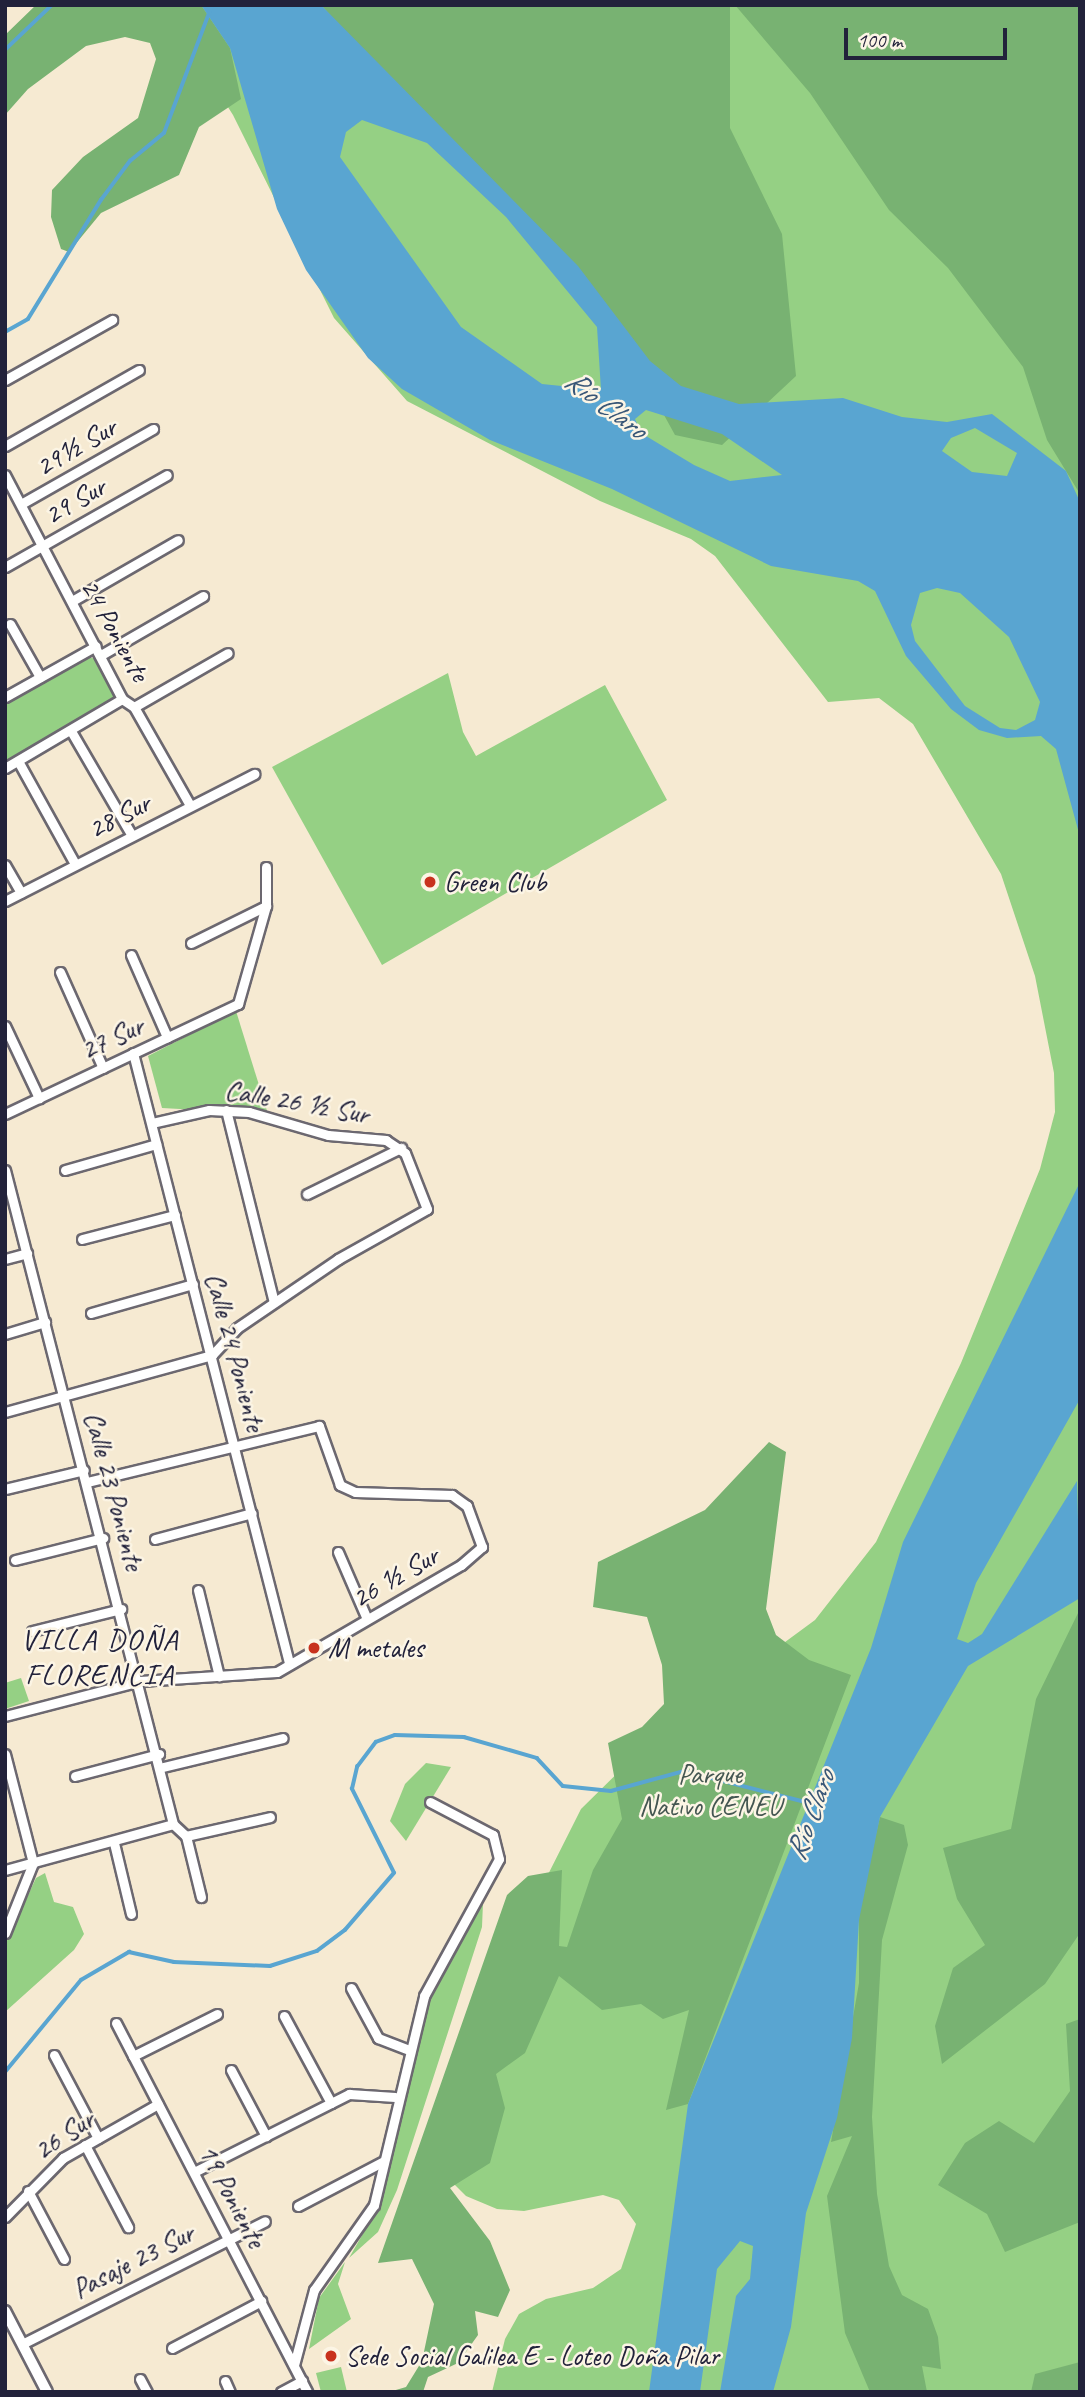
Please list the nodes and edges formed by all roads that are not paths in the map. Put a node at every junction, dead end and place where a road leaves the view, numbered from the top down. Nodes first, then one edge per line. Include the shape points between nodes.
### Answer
1 (112, 320) dead end
2 (139, 370) dead end
3 (5, 380) edge
4 (153, 429) dead end
5 (5, 446) edge
6 (5, 475) edge
7 (167, 475) dead end
8 (21, 505) junction
9 (178, 540) dead end
10 (43, 546) junction
11 (5, 566) edge
12 (202, 596) dead end
13 (72, 601) junction
14 (10, 624) dead end
15 (96, 646) junction
16 (228, 653) dead end
17 (101, 655) junction
18 (40, 677) junction
19 (5, 697) edge
20 (122, 699) junction
21 (134, 707) junction
22 (71, 731) junction
23 (18, 761) junction
24 (5, 768) edge
25 (254, 774) dead end
26 (190, 805) junction
27 (132, 836) junction
28 (75, 864) junction
29 (5, 865) edge
30 (266, 867) dead end
31 (21, 893) junction
32 (5, 901) edge
33 (266, 906) junction
34 (191, 943) dead end
35 (131, 955) dead end
36 (60, 972) dead end
37 (5, 1026) edge
38 (167, 1037) junction
39 (133, 1053) junction
40 (103, 1068) junction
41 (39, 1098) junction
42 (226, 1110) junction
43 (5, 1114) edge
44 (152, 1123) junction
45 (156, 1144) junction
46 (397, 1145) junction
47 (5, 1170) edge
48 (65, 1170) dead end
49 (7, 1185) edge
50 (307, 1194) dead end
51 (175, 1215) junction
52 (82, 1239) dead end
53 (27, 1253) junction
54 (5, 1259) edge
55 (193, 1284) junction
56 (274, 1302) junction
57 (91, 1313) dead end
58 (46, 1322) junction
59 (5, 1334) edge
60 (212, 1355) junction
61 (65, 1395) junction
62 (5, 1412) edge
63 (236, 1445) junction
64 (84, 1470) junction
65 (88, 1482) junction
66 (5, 1489) edge
67 (253, 1513) junction
68 (103, 1538) junction
69 (155, 1539) dead end
70 (338, 1552) dead end
71 (15, 1560) dead end
72 (198, 1590) dead end
73 (121, 1608) junction
74 (367, 1619) junction
75 (32, 1631) dead end
76 (289, 1662) junction
77 (219, 1675) junction
78 (140, 1681) junction
79 (5, 1716) edge
80 (283, 1738) dead end
81 (5, 1754) edge
82 (159, 1754) junction
83 (163, 1767) junction
84 (75, 1776) dead end
85 (10, 1793) edge
86 (430, 1802) dead end
87 (270, 1817) dead end
88 (173, 1824) junction
89 (186, 1836) junction
90 (114, 1843) junction
91 (33, 1863) junction
92 (5, 1870) edge
93 (201, 1897) dead end
94 (131, 1914) dead end
95 (5, 1933) edge
96 (351, 1988) dead end
97 (217, 2014) dead end
98 (284, 2016) dead end
99 (116, 2023) dead end
100 (410, 2050) junction
101 (54, 2055) dead end
102 (133, 2056) junction
103 (231, 2070) dead end
104 (395, 2098) junction
105 (331, 2103) junction
106 (158, 2104) junction
107 (266, 2136) junction
108 (97, 2138) junction
109 (85, 2145) junction
110 (384, 2161) junction
111 (194, 2172) junction
112 (28, 2191) junction
113 (298, 2206) dead end
114 (5, 2217) edge
115 (265, 2221) dead end
116 (128, 2227) dead end
117 (229, 2239) junction
118 (64, 2259) dead end
119 (261, 2301) junction
120 (5, 2311) edge
121 (22, 2344) junction
122 (172, 2348) dead end
123 (294, 2365) junction
124 (140, 2379) dead end
125 (225, 2381) dead end
126 (302, 2381) junction
127 (47, 2392) edge
128 (147, 2392) edge
129 (230, 2392) edge
130 (281, 2392) edge
131 (307, 2392) edge

1 - 3 street
2 - 5 street
4 - 8 street, 29½ Sur
6 - 8 street, 24 Poniente
7 - 10 street, 29 Sur
8 - 10 street, 24 Poniente
9 - 13 street
10 - 11 street, 29 Sur
10 - 13 street, 24 Poniente
12 - 17 street
13 - 15 street, 24 Poniente
14 - 18 street
15 - 17 street, 24 Poniente
15 - 18 street
16 - 21 street
17 - 20 street, 24 Poniente
18 - 19 street
20 - 21 street, 24 Poniente
20 - 22 street
21 - 26 street, 24 Poniente
22 - 23 street
22 - 27 street
23 - 24 street
23 - 28 street
25 - 26 street, 28 Sur
26 - 27 street, 28 Sur
27 - 28 street, 28 Sur
28 - 31 street, 28 Sur
29 - 31 street
30 - 33 street
31 - 32 street, 28 Sur
33 - 34 street
33 - 38 street, 27 Sur via 238,1004
35 - 38 street
36 - 40 street
37 - 41 street
38 - 39 street, 27 Sur
39 - 40 street, 27 Sur
39 - 44 street, Calle 24 Poniente
40 - 41 street, 27 Sur
41 - 43 street, 27 Sur
42 - 44 street, Calle 26 ½ Sur
42 - 46 street, Calle 26 ½ Sur
42 - 56 street
44 - 45 street, Calle 24 Poniente
45 - 48 street
45 - 51 street, Calle 24 Poniente
46 - 50 street
46 - 56 street via 426,1196 423,1215 338,1259
47 - 49 street, Calle 23 Poniente
49 - 53 street, Calle 23 Poniente
51 - 52 street
51 - 55 street, Calle 24 Poniente
53 - 54 street
53 - 58 street, Calle 23 Poniente
55 - 57 street
55 - 60 street, Calle 24 Poniente
56 - 60 street
58 - 59 street
58 - 61 street, Calle 23 Poniente
60 - 61 street
60 - 63 street, Calle 24 Poniente
61 - 62 street
61 - 64 street, Calle 23 Poniente
63 - 65 street
63 - 67 street, Calle 24 Poniente
63 - 74 street, 26 ½ Sur via 319,1426 340,1485 355,1492 452,1495 467,1506 481,1547
64 - 65 street, Calle 23 Poniente
64 - 66 street
65 - 68 street, Calle 23 Poniente
67 - 69 street
67 - 76 street, Calle 24 Poniente
68 - 71 street
68 - 73 street, Calle 23 Poniente
70 - 74 street
72 - 77 street
73 - 75 street
73 - 78 street, Calle 23 Poniente
74 - 76 street, 26 ½ Sur
76 - 77 street, 26 ½ Sur via 277,1672
77 - 78 street, 26 ½ Sur
78 - 79 street, 26 ½ Sur
78 - 82 street, Calle 23 Poniente
80 - 83 street
81 - 85 street
82 - 83 street, Calle 23 Poniente
82 - 84 street
83 - 88 street, Calle 23 Poniente
85 - 91 street
86 - 100 street via 493,1835 499,1859 428,1987
87 - 89 street
88 - 89 street
88 - 90 street
89 - 93 street
90 - 91 street
90 - 94 street
91 - 92 street
91 - 95 street
96 - 100 street via 378,2038
97 - 102 street
98 - 105 street
99 - 102 street, 19 Poniente
100 - 104 street
101 - 108 street
102 - 106 street, 19 Poniente
103 - 107 street
104 - 105 street via 358,2091
104 - 110 street
105 - 107 street
106 - 108 street, 26 Sur
106 - 111 street, 19 Poniente
107 - 111 street
108 - 109 street, 26 Sur
109 - 112 street, 26 Sur
109 - 116 street
110 - 113 street
110 - 123 street via 368,2220 314,2291
111 - 117 street, 19 Poniente
112 - 114 street, 26 Sur
112 - 118 street
115 - 117 street, Pasaje 23 Sur
117 - 119 street, 19 Poniente
117 - 121 street, Pasaje 23 Sur
119 - 122 street
119 - 123 street, 19 Poniente
120 - 121 street
121 - 127 street
123 - 126 street, 19 Poniente
124 - 128 street
125 - 129 street
126 - 130 street
126 - 131 street, 19 Poniente

